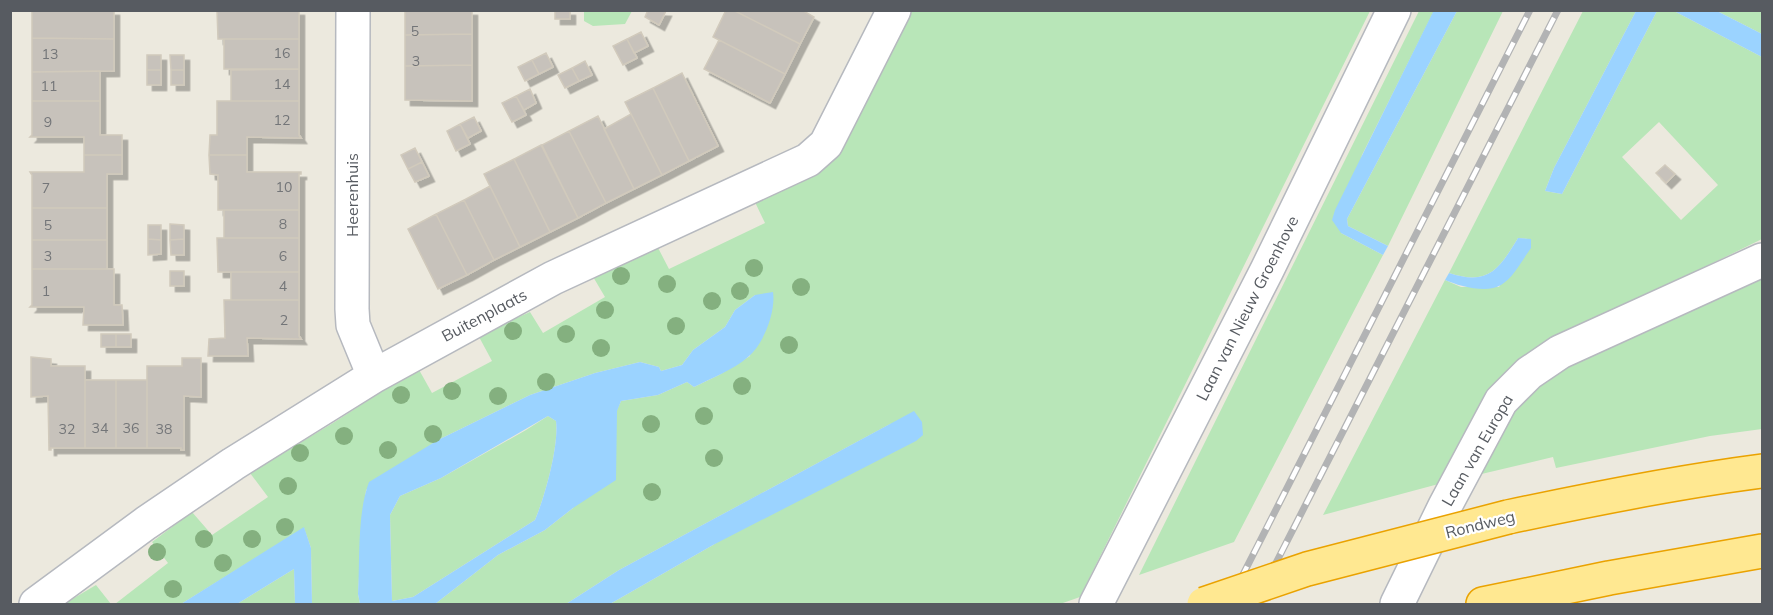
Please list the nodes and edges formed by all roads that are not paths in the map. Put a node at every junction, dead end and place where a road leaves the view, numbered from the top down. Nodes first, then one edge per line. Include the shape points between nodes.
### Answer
1 (353, 10) edge
2 (894, 10) edge
3 (1395, 10) edge
4 (1762, 260) edge
5 (374, 376) junction
6 (1762, 471) edge
7 (1762, 551) edge
8 (36, 604) edge
9 (1096, 604) edge
10 (1204, 604) edge
11 (1397, 604) edge
12 (1483, 604) edge

1 - 5 street, Heerenhuis via 352,309 353,325
2 - 5 street, Buitenplaats via 826,144 808,160 553,278
3 - 9 street, Laan van Nieuw Groenhove
4 - 11 street, Laan van Europa via 1560,352 1528,373 1501,401
5 - 8 street, Buitenplaats via 233,464
6 - 10 highway, Rondweg, bridge via 1508,517 1307,569
7 - 12 highway

